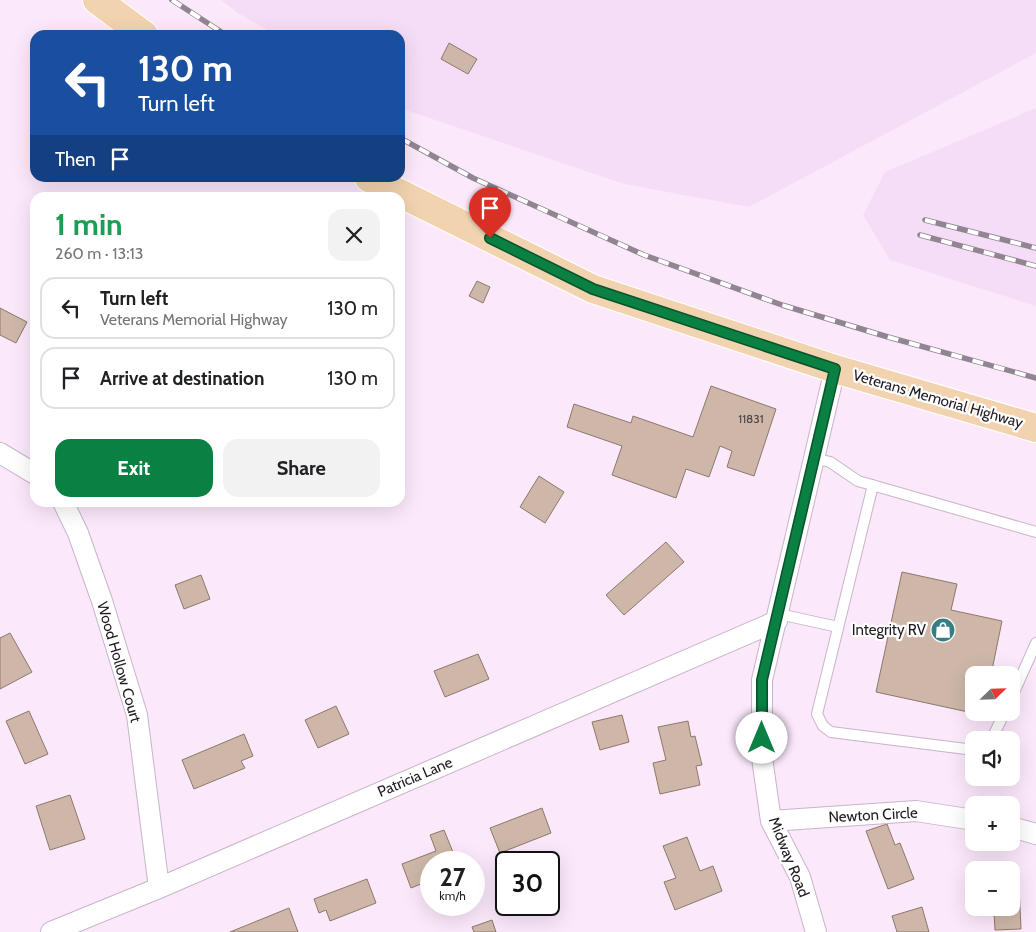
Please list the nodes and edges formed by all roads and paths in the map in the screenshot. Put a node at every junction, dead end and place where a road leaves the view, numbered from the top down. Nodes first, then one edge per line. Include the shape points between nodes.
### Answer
1 (97, 0) edge
2 (137, 30) edge
3 (377, 182) edge
4 (397, 192) edge
5 (405, 196) edge
6 (835, 369) junction
7 (1036, 428) edge
8 (0, 453) edge
9 (814, 458) junction
10 (30, 471) edge
11 (873, 485) junction
12 (65, 507) edge
13 (1036, 532) edge
14 (778, 617) junction
15 (838, 628) junction
16 (1036, 643) edge
17 (1020, 679) edge
18 (965, 749) edge
19 (965, 819) edge
20 (771, 821) junction
21 (1020, 830) edge
22 (1036, 834) edge
23 (159, 888) junction
24 (51, 932) edge
25 (816, 932) edge

1 - 2 main road
3 - 4 main road, Veterans Memorial Highway
5 - 6 main road, Veterans Memorial Highway via 593,289
6 - 7 main road, Veterans Memorial Highway
6 - 9 street, Midway Road
8 - 10 street
9 - 11 lane via 830,462 858,480
9 - 14 street, Midway Road
11 - 13 lane
11 - 15 lane
12 - 23 street, Wood Hollow Court via 102,601 137,715
14 - 15 lane
14 - 20 street, Midway Road via 762,680 762,758
14 - 23 street, Patricia Lane
15 - 18 lane via 817,714 823,726 831,732
16 - 17 lane
19 - 20 street, Newton Circle via 916,811
20 - 25 street, Midway Road via 800,877
21 - 22 street
23 - 24 street, Patricia Lane

